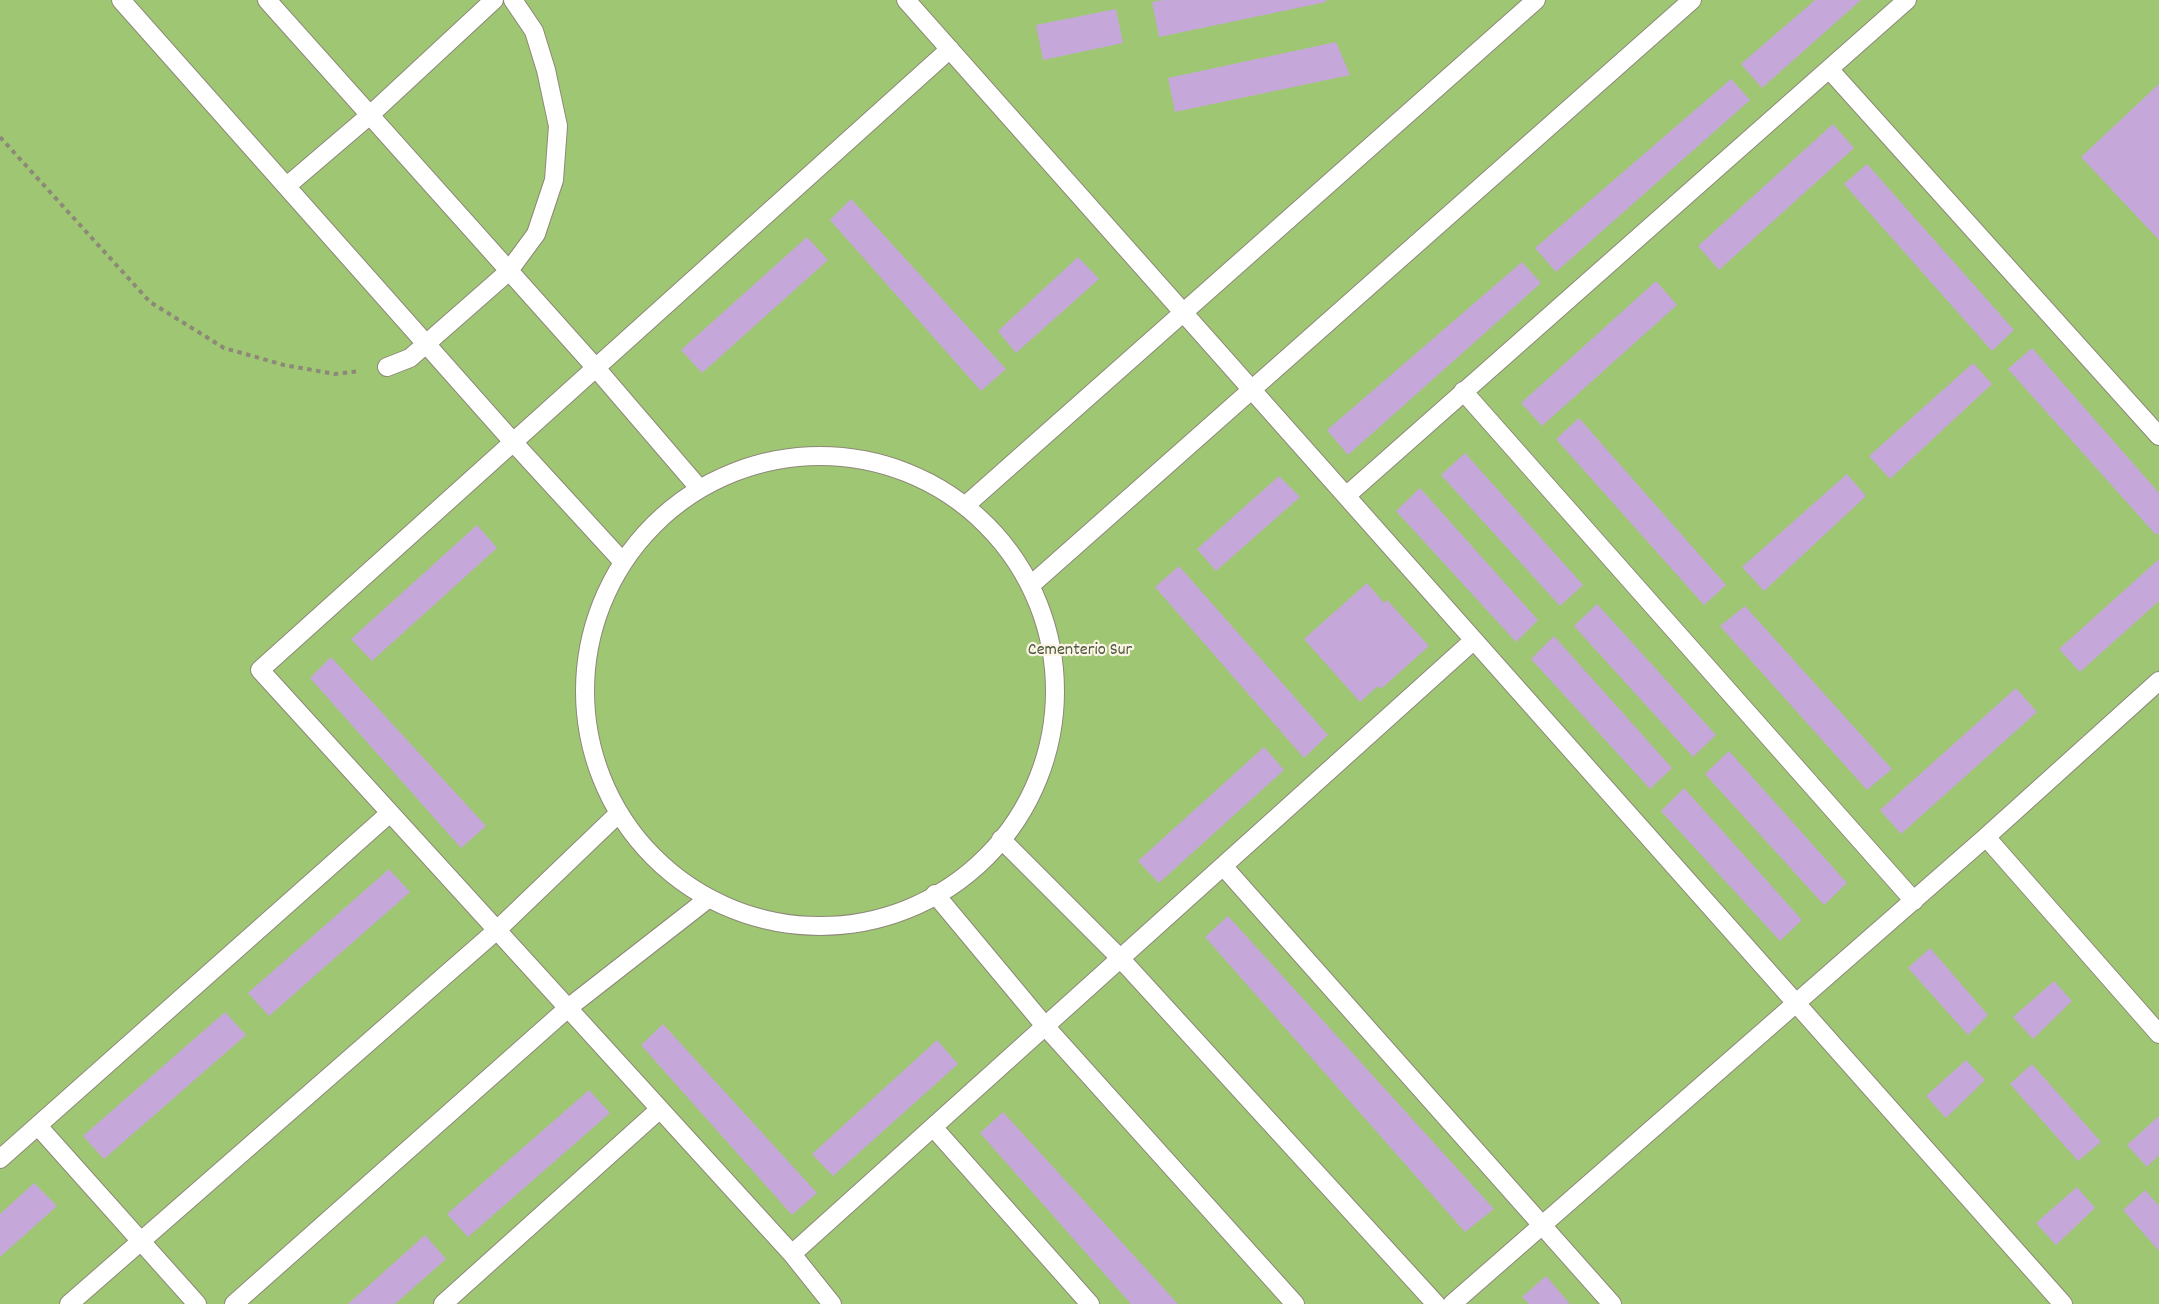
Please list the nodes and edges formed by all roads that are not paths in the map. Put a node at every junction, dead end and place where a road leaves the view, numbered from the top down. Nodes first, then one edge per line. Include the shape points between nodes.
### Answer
1 (121, 0) edge
2 (267, 0) edge
3 (494, 0) edge
4 (513, 0) edge
5 (906, 0) edge
6 (1536, 0) edge
7 (1692, 0) edge
8 (1907, 0) edge
9 (950, 49) junction
10 (1828, 69) junction
11 (370, 115) junction
12 (288, 185) junction
13 (508, 272) junction
14 (1185, 314) junction
15 (426, 343) junction
16 (387, 367) road end
17 (596, 368) junction
18 (1463, 391) junction
19 (1253, 392) junction
20 (2159, 436) edge
21 (514, 443) junction
22 (699, 488) junction
23 (1346, 496) junction
24 (966, 505) junction
25 (623, 562) junction
26 (1031, 585) junction
27 (1474, 640) junction
28 (2159, 681) edge
29 (390, 813) junction
30 (619, 813) junction
31 (1986, 837) junction
32 (1001, 839) junction
33 (1223, 866) junction
34 (935, 894) junction
35 (709, 898) junction
36 (1914, 901) junction
37 (497, 930) junction
38 (1120, 958) junction
39 (1796, 1004) junction
40 (568, 1008) junction
41 (1045, 1026) junction
42 (2159, 1034) edge
43 (660, 1109) junction
44 (38, 1125) junction
45 (933, 1127) junction
46 (0, 1159) edge
47 (1541, 1226) junction
48 (141, 1241) junction
49 (792, 1254) junction
50 (69, 1304) edge
51 (197, 1304) edge
52 (234, 1304) edge
53 (443, 1304) edge
54 (832, 1304) edge
55 (1090, 1304) edge
56 (1295, 1304) edge
57 (1436, 1304) edge
58 (1452, 1304) edge
59 (1611, 1304) edge
60 (2063, 1304) edge

1 - 12 lane
2 - 11 lane
3 - 11 lane
4 - 13 lane via 534,31 558,126 554,180 536,234
5 - 9 lane
6 - 14 lane
7 - 19 lane
8 - 10 lane
9 - 14 lane
9 - 17 lane
10 - 18 lane
10 - 20 lane
11 - 12 lane
11 - 13 lane
12 - 15 lane
13 - 15 lane
13 - 17 lane
14 - 19 lane
14 - 24 lane
15 - 16 lane via 410,357
15 - 21 lane
17 - 21 lane
17 - 22 lane
18 - 23 lane
18 - 36 lane
19 - 23 lane
19 - 26 lane
21 - 25 lane
21 - 29 lane via 260,670
22 - 24 lane via 752,464 806,454 864,458 925,479
22 - 25 lane via 652,525
23 - 27 lane
24 - 26 lane via 1000,538
25 - 30 lane via 598,611 585,696 591,748
26 - 32 lane via 1049,637 1055,696 1039,774
27 - 33 lane
27 - 39 lane
28 - 31 lane
29 - 37 lane
29 - 44 lane
30 - 35 lane via 659,862
30 - 37 lane
31 - 36 lane
31 - 42 lane
32 - 34 lane
32 - 38 lane
33 - 38 lane
33 - 47 lane
34 - 35 lane via 838,932 784,930
34 - 41 lane
35 - 40 lane
36 - 39 lane
37 - 40 lane
37 - 48 lane
38 - 41 lane
38 - 57 lane
39 - 47 lane
39 - 60 lane
40 - 43 lane
40 - 52 lane
41 - 45 lane
41 - 56 lane
43 - 49 lane
43 - 53 lane
44 - 46 lane
44 - 48 lane
45 - 49 lane
45 - 55 lane
47 - 58 lane
47 - 59 lane
48 - 50 lane
48 - 51 lane
49 - 54 lane

